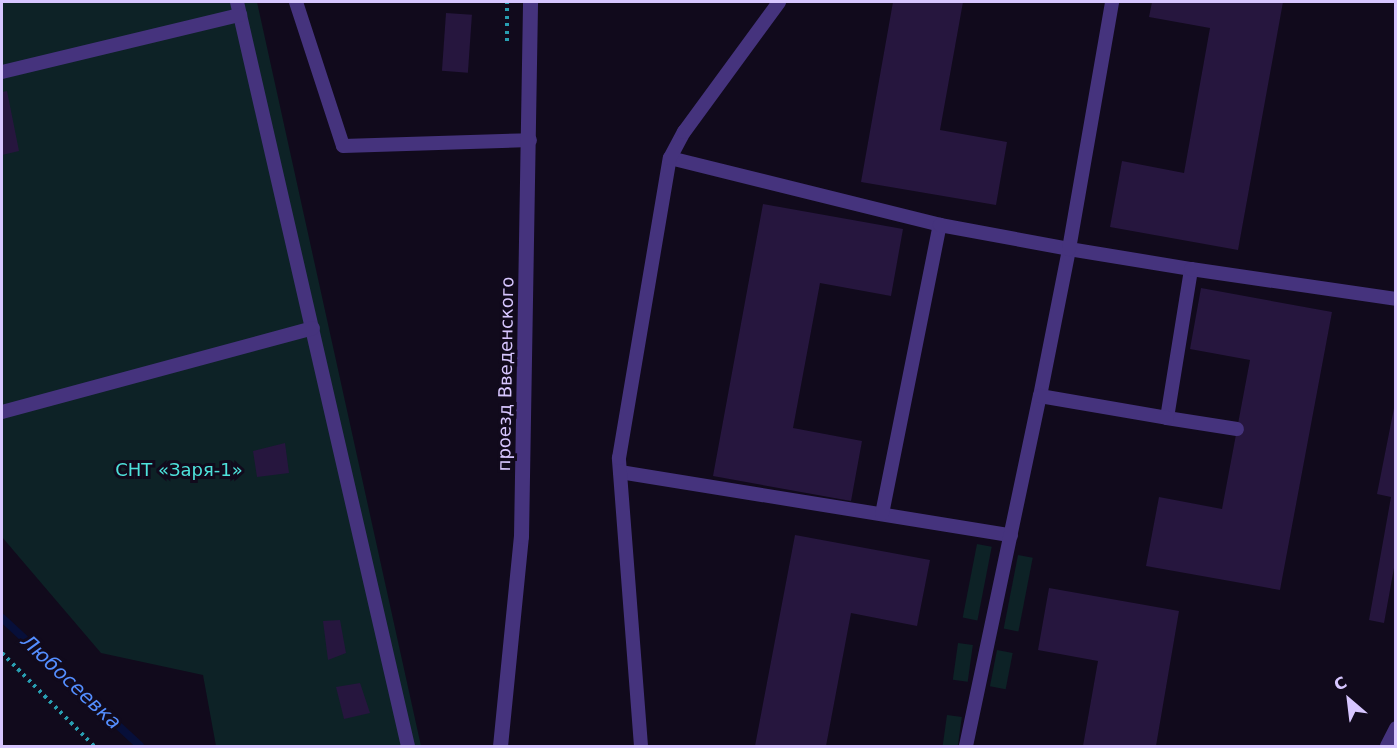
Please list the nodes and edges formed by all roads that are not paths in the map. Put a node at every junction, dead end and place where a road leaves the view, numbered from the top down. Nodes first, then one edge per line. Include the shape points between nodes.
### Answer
1 (296, 2) edge
2 (530, 2) edge
3 (779, 2) edge
4 (1112, 2) edge
5 (238, 8) edge
6 (2, 72) edge
7 (530, 140) junction
8 (670, 158) junction
9 (940, 225) junction
10 (1069, 249) junction
11 (1191, 269) junction
12 (1395, 299) edge
13 (314, 328) junction
14 (1040, 396) junction
15 (2, 412) edge
16 (1167, 418) junction
17 (1237, 429) dead end
18 (620, 472) junction
19 (882, 514) junction
20 (1011, 535) junction
21 (1395, 728) edge
22 (408, 747) edge
23 (500, 747) edge
24 (641, 747) edge
25 (966, 747) edge
26 (1387, 747) edge

1 - 7 lane via 343,146
2 - 7 street, проезд Введенского
3 - 8 lane via 684,132
4 - 10 lane
5 - 6 lane
5 - 13 lane
7 - 23 street, проезд Введенского via 521,536
8 - 9 lane
8 - 18 lane via 625,412
9 - 10 lane
9 - 19 lane
10 - 11 lane
10 - 14 lane
11 - 12 lane
11 - 16 lane
13 - 15 lane
13 - 22 lane
14 - 16 lane
14 - 20 lane
16 - 17 lane
18 - 19 lane
18 - 24 lane
19 - 20 lane
20 - 25 lane
21 - 26 lane

